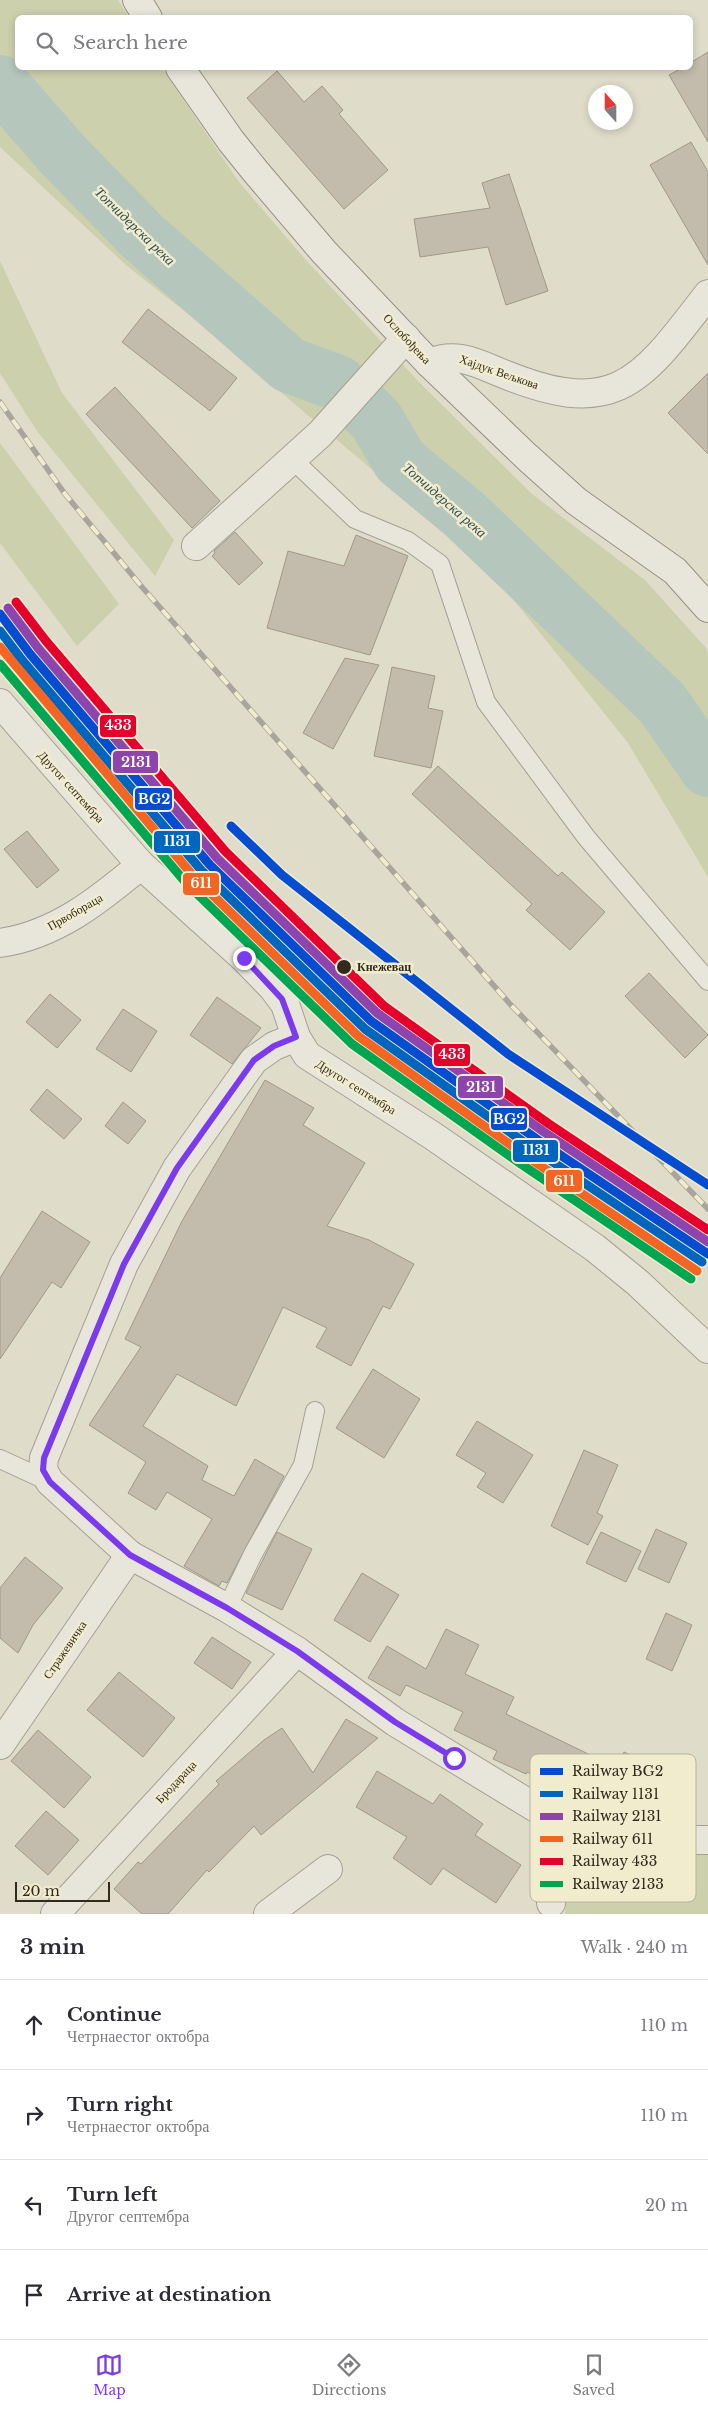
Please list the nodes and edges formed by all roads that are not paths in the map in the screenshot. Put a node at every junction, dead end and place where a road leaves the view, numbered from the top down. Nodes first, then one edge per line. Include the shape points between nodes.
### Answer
1 (137, 0) edge
2 (146, 15) edge
3 (181, 70) edge
4 (708, 294) edge
5 (406, 338) junction
6 (429, 363) junction
7 (292, 459) junction
8 (196, 546) dead end
9 (675, 571) junction
10 (708, 579) edge
11 (708, 608) edge
12 (0, 703) edge
13 (141, 865) junction
14 (0, 943) edge
15 (708, 981) edge
16 (296, 1037) junction
17 (708, 1349) edge
18 (315, 1411) dead end
19 (0, 1459) edge
20 (50, 1482) junction
21 (130, 1555) junction
22 (227, 1608) junction
23 (297, 1651) junction
24 (0, 1746) edge
25 (530, 1804) edge
26 (328, 1869) dead end
27 (55, 1914) edge
28 (268, 1914) edge

1 - 2 street
3 - 5 street, Ослобођења via 256,172 324,252
4 - 6 street, Хајдук Вељкова via 662,352 636,378 614,390 586,394 548,390 473,361 454,357 442,357
5 - 6 street, Ослобођења
5 - 7 street via 320,434
6 - 9 street, Ослобођења via 576,501
7 - 8 street
7 - 15 lane via 355,519 408,541 440,564 486,702 586,837
9 - 10 street, Ослобођења
9 - 11 street, Ослобођења
12 - 13 street, Другог септембра
13 - 14 street, Првобораца via 99,900 72,917 49,929
13 - 16 street, Другог септембра via 273,988 286,1004
16 - 17 street, Другог септембра via 311,1059 433,1136 595,1248 644,1288
16 - 20 street via 274,1046 254,1060 177,1168 133,1246 44,1458 43,1470
18 - 22 lane via 303,1465
19 - 20 lane
20 - 21 street
21 - 22 street
21 - 24 street, Стражевичка
22 - 23 street
23 - 25 street via 395,1722
23 - 27 street, Бродараца
26 - 28 street

